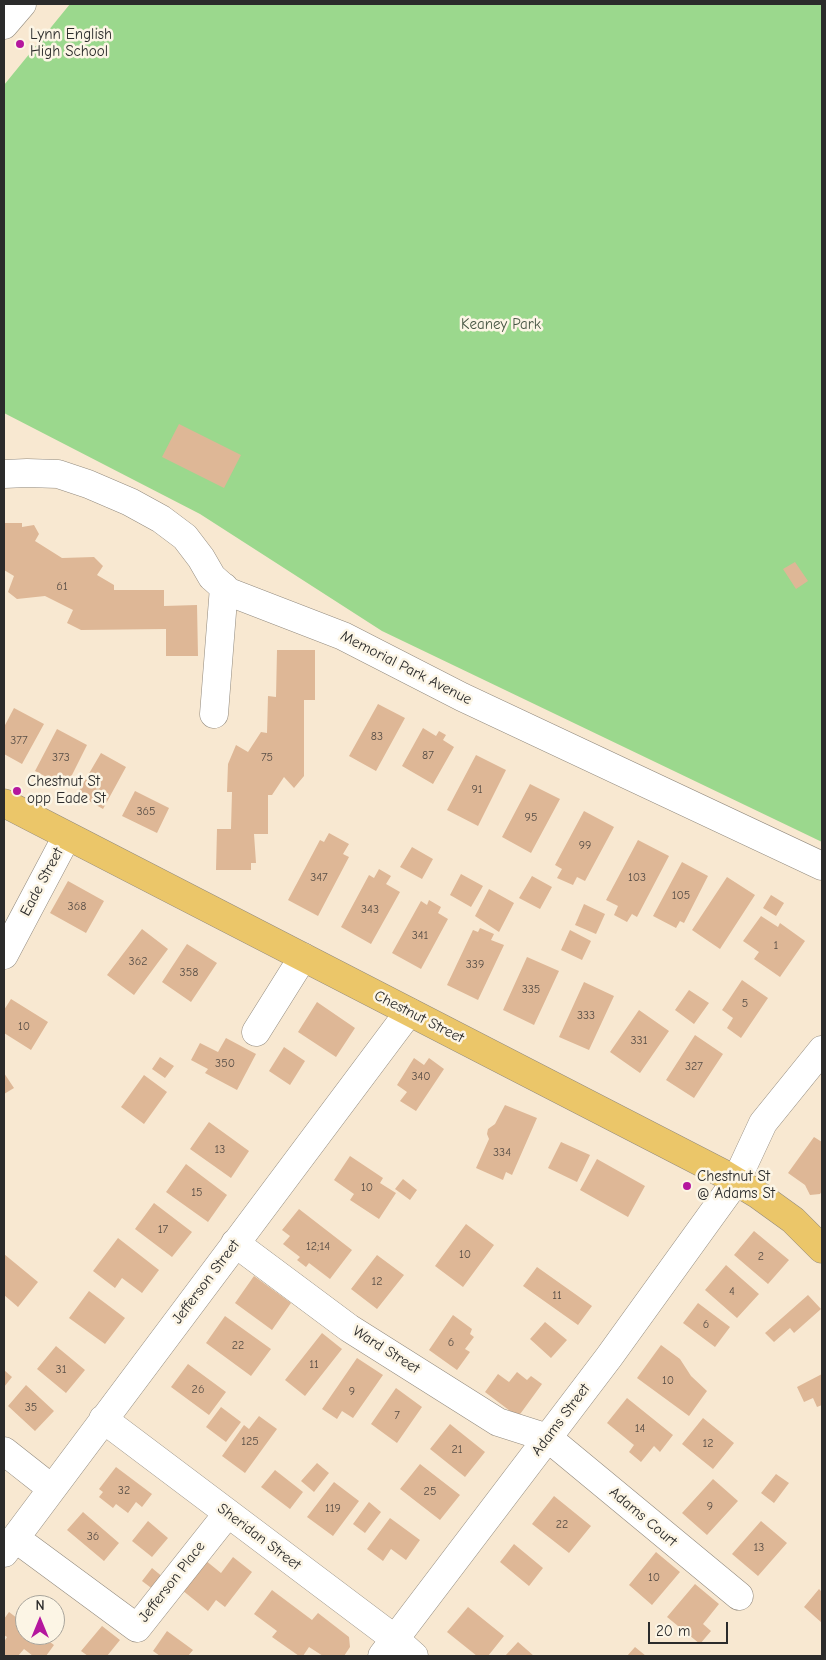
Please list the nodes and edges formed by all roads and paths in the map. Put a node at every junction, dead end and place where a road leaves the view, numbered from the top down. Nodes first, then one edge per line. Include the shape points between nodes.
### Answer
1 (22, 4) edge
2 (4, 25) edge
3 (4, 474) edge
4 (224, 587) junction
5 (214, 714) dead end
6 (4, 803) edge
7 (66, 836) junction
8 (822, 866) edge
9 (4, 955) edge
10 (303, 957) junction
11 (409, 1012) junction
12 (256, 1032) dead end
13 (822, 1050) edge
14 (736, 1181) junction
15 (235, 1243) junction
16 (822, 1249) edge
17 (103, 1419) junction
18 (548, 1438) junction
19 (4, 1452) edge
20 (52, 1488) junction
21 (228, 1513) junction
22 (10, 1545) edge
23 (739, 1596) dead end
24 (397, 1651) edge

1 - 2 street
3 - 4 street, Memorial Park Avenue via 58,474 130,502 185,537 212,577
4 - 5 street
4 - 8 street, Memorial Park Avenue via 343,636 462,697
6 - 7 main road, Chestnut Street
7 - 9 street, Eade Street
7 - 10 main road, Chestnut Street
10 - 11 main road, Chestnut Street
10 - 12 street
11 - 14 main road, Chestnut Street
11 - 15 street, Jefferson Street
13 - 14 street, Adams Street via 764,1123
14 - 16 main road, Chestnut Street via 793,1220
14 - 18 street, Adams Street
15 - 17 street, Jefferson Street
15 - 18 street, Ward Street via 349,1328 498,1422
17 - 20 street, Jefferson Street
17 - 21 street, Sheridan Street
18 - 23 street, Adams Court
18 - 24 street, Adams Street
19 - 20 street
20 - 22 street, Jefferson Street
21 - 22 street, Jefferson Place via 137,1628
21 - 24 street, Sheridan Street

